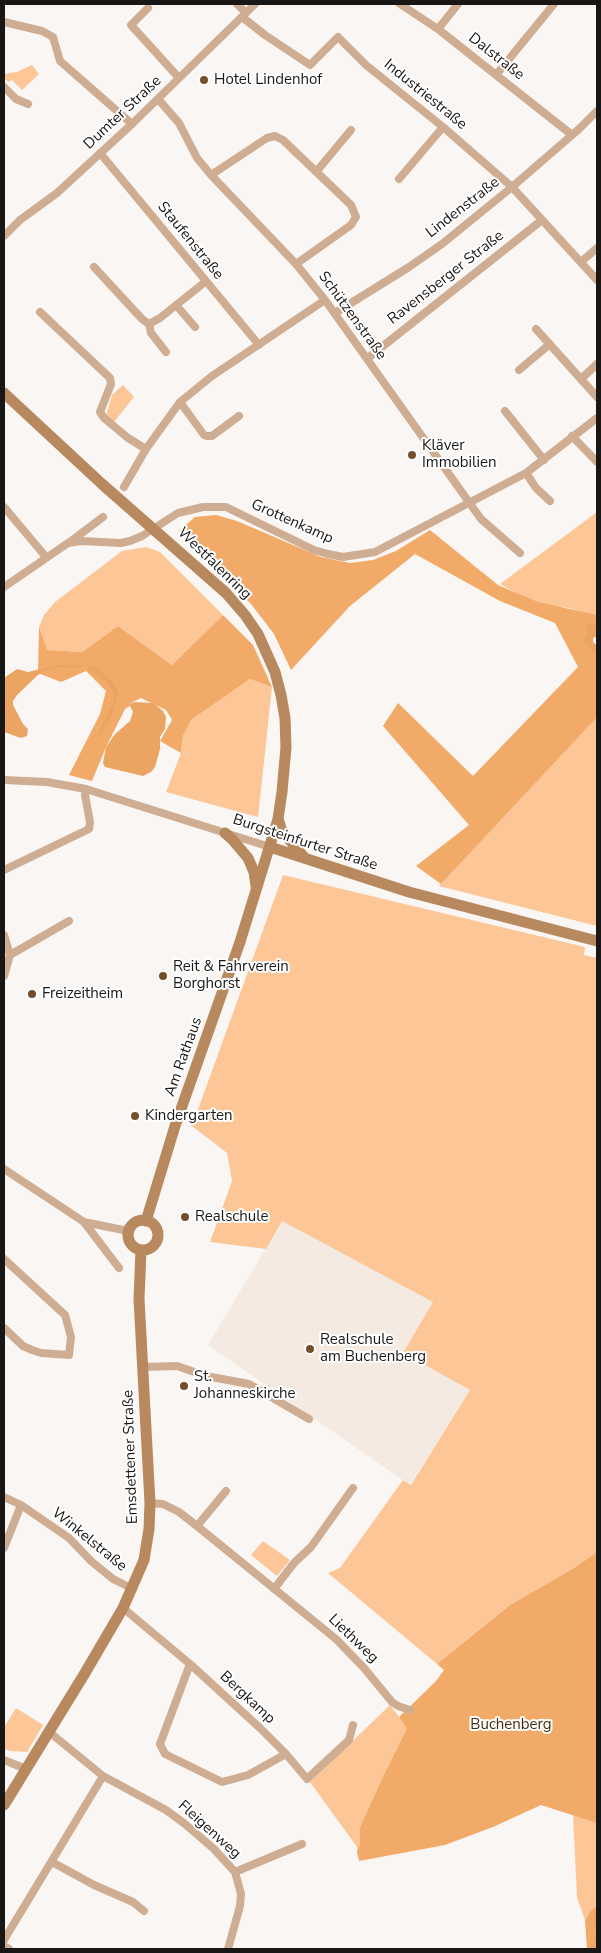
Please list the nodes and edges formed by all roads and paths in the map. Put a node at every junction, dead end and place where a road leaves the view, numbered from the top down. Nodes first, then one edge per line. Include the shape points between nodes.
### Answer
1 (236, 4) edge
2 (255, 4) edge
3 (400, 4) edge
4 (458, 4) edge
5 (554, 4) edge
6 (148, 8) dead end
7 (244, 15) junction
8 (4, 22) edge
9 (438, 29) junction
10 (496, 75) junction
11 (179, 78) junction
12 (4, 87) edge
13 (158, 99) junction
14 (28, 104) dead end
15 (597, 111) edge
16 (132, 124) junction
17 (443, 127) junction
18 (351, 130) dead end
19 (572, 135) junction
20 (100, 153) junction
21 (316, 172) junction
22 (211, 175) junction
23 (399, 179) dead end
24 (512, 187) junction
25 (542, 220) junction
26 (4, 236) edge
27 (597, 248) edge
28 (581, 262) junction
29 (296, 264) junction
30 (94, 267) dead end
31 (597, 280) edge
32 (206, 282) junction
33 (325, 300) junction
34 (176, 305) junction
35 (40, 312) dead end
36 (335, 313) junction
37 (149, 324) junction
38 (196, 327) dead end
39 (536, 329) dead end
40 (550, 344) junction
41 (259, 345) junction
42 (166, 352) dead end
43 (368, 358) junction
44 (597, 364) edge
45 (519, 370) dead end
46 (581, 379) junction
47 (4, 393) edge
48 (597, 397) edge
49 (180, 402) junction
50 (505, 411) dead end
51 (239, 416) dead end
52 (597, 418) edge
53 (572, 436) junction
54 (146, 449) junction
55 (544, 460) junction
56 (597, 462) edge
57 (526, 473) junction
58 (124, 487) dead end
59 (550, 501) dead end
60 (470, 503) junction
61 (4, 507) edge
62 (103, 517) dead end
63 (154, 528) junction
64 (68, 543) junction
65 (520, 554) dead end
66 (46, 557) junction
67 (4, 587) edge
68 (4, 780) edge
69 (86, 789) junction
70 (278, 819) junction
71 (225, 833) junction
72 (270, 847) junction
73 (306, 858) junction
74 (4, 870) edge
75 (256, 889) junction
76 (69, 921) dead end
77 (4, 935) edge
78 (597, 941) edge
79 (10, 955) junction
80 (4, 976) edge
81 (4, 1169) edge
82 (146, 1221) junction
83 (84, 1222) junction
84 (128, 1232) junction
85 (141, 1250) junction
86 (4, 1260) edge
87 (119, 1268) dead end
88 (4, 1328) edge
89 (143, 1367) junction
90 (309, 1419) dead end
91 (354, 1488) dead end
92 (226, 1491) dead end
93 (4, 1496) edge
94 (150, 1503) junction
95 (21, 1506) junction
96 (197, 1526) junction
97 (4, 1548) edge
98 (133, 1589) junction
99 (274, 1589) junction
100 (123, 1608) junction
101 (190, 1664) junction
102 (410, 1710) dead end
103 (353, 1725) dead end
104 (48, 1732) junction
105 (286, 1754) junction
106 (4, 1760) edge
107 (26, 1769) junction
108 (103, 1776) junction
109 (4, 1805) edge
110 (302, 1844) dead end
111 (52, 1862) junction
112 (235, 1872) junction
113 (144, 1910) dead end
114 (4, 1940) edge
115 (4, 1946) edge
116 (9, 1949) edge
117 (228, 1949) edge

1 - 7 street
2 - 7 street, Dumter Straße
3 - 9 street, Dalstraße
4 - 9 street
5 - 10 street
6 - 11 street via 131,25
7 - 11 street, Dumter Straße
7 - 17 street, Industriestraße via 264,35 310,65 338,37 366,65
8 - 16 street via 42,31 52,37 60,61
9 - 10 street, Dalstraße
10 - 19 street, Dalstraße
11 - 13 street, Dumter Straße
12 - 14 street via 16,99
13 - 16 street, Dumter Straße
13 - 22 street, Schützenstraße via 179,123 197,158
15 - 19 street, Lindenstraße
16 - 20 street, Dumter Straße
17 - 23 street
17 - 24 street, Industriestraße
18 - 21 street
19 - 24 street, Lindenstraße
20 - 26 street, Dumter Straße
20 - 32 street, Staufenstraße
21 - 22 street via 275,136
21 - 29 street via 351,205 356,217 351,225
22 - 29 street, Schützenstraße
24 - 25 street, Industriestraße
24 - 36 street, Lindenstraße via 442,244
25 - 28 street, Industriestraße
25 - 43 street, Ravensberger Straße
27 - 28 street
28 - 31 street, Industriestraße
29 - 33 street, Schützenstraße
30 - 37 street
32 - 34 street
32 - 41 street, Staufenstraße
33 - 36 street, Schützenstraße
33 - 41 street
34 - 37 street
34 - 38 street
35 - 54 street via 110,378 111,384 100,412 128,438
36 - 43 street, Schützenstraße
37 - 42 street via 151,333
39 - 40 street
40 - 45 street
40 - 46 street
41 - 49 street
43 - 60 street, Schützenstraße
44 - 46 street
46 - 48 street
47 - 63 main road, Westfalenring
49 - 51 street via 207,436 212,436
49 - 54 street
50 - 55 street
52 - 53 street, Grottenkamp
53 - 55 street, Grottenkamp
53 - 56 street
54 - 58 street
55 - 57 street, Grottenkamp
57 - 59 street
57 - 60 street, Grottenkamp
60 - 63 street, Grottenkamp via 375,552 343,557 314,550 226,507 203,507 178,513
60 - 65 street, Schützenstraße via 481,519
61 - 66 street
62 - 64 street
63 - 64 street, Grottenkamp via 121,543
63 - 70 main road, Westfalenring via 245,614 275,672 285,718 286,747
64 - 66 street
66 - 67 street
68 - 69 street, Burgsteinfurter Straße via 47,782
69 - 71 street, Burgsteinfurter Straße
69 - 74 street via 89,829
70 - 72 main road, Westfalenring
70 - 73 main road via 282,831
71 - 72 street, Burgsteinfurter Straße
71 - 75 main road via 248,858
72 - 73 main road, Burgsteinfurter Straße
72 - 75 main road, Am Rathaus
73 - 78 main road, Burgsteinfurter Straße via 409,892
75 - 82 main road, Am Rathaus
76 - 79 street
77 - 79 street
79 - 80 street
81 - 83 street
82 - 84 main road via 135,1223
82 - 85 main road via 155,1227 158,1239 152,1248
83 - 84 street
83 - 87 street
84 - 85 main road via 130,1244
85 - 89 main road, Emsdettener Straße via 139,1299
86 - 88 street via 66,1316 71,1337 69,1355 32,1350
89 - 90 street via 177,1366 206,1376 249,1384
89 - 94 main road, Emsdettener Straße
91 - 99 street via 311,1547
92 - 96 street
93 - 95 street, Winkelstraße
94 - 96 street, Liethweg via 163,1504
94 - 98 main road, Emsdettener Straße via 150,1529 144,1560
95 - 97 street
95 - 98 street, Winkelstraße via 69,1538 113,1579
96 - 99 street, Liethweg
98 - 100 main road, Emsdettener Straße
99 - 102 street, Liethweg via 336,1639 392,1702
100 - 101 street, Bergkamp
100 - 104 main road, Emsdettener Straße
101 - 105 street, Bergkamp
101 - 105 street via 160,1744 165,1754 222,1782 248,1775
103 - 105 street, Bergkamp via 349,1740 307,1780
104 - 107 main road, Emsdettener Straße
104 - 108 street, Fleigenweg
106 - 107 street
107 - 109 main road, Emsdettener Straße
108 - 111 street
108 - 112 street, Fleigenweg via 166,1810 214,1849
110 - 112 street
111 - 113 street
111 - 114 street
112 - 117 street, Fleigenweg via 241,1894 240,1906
115 - 116 street

